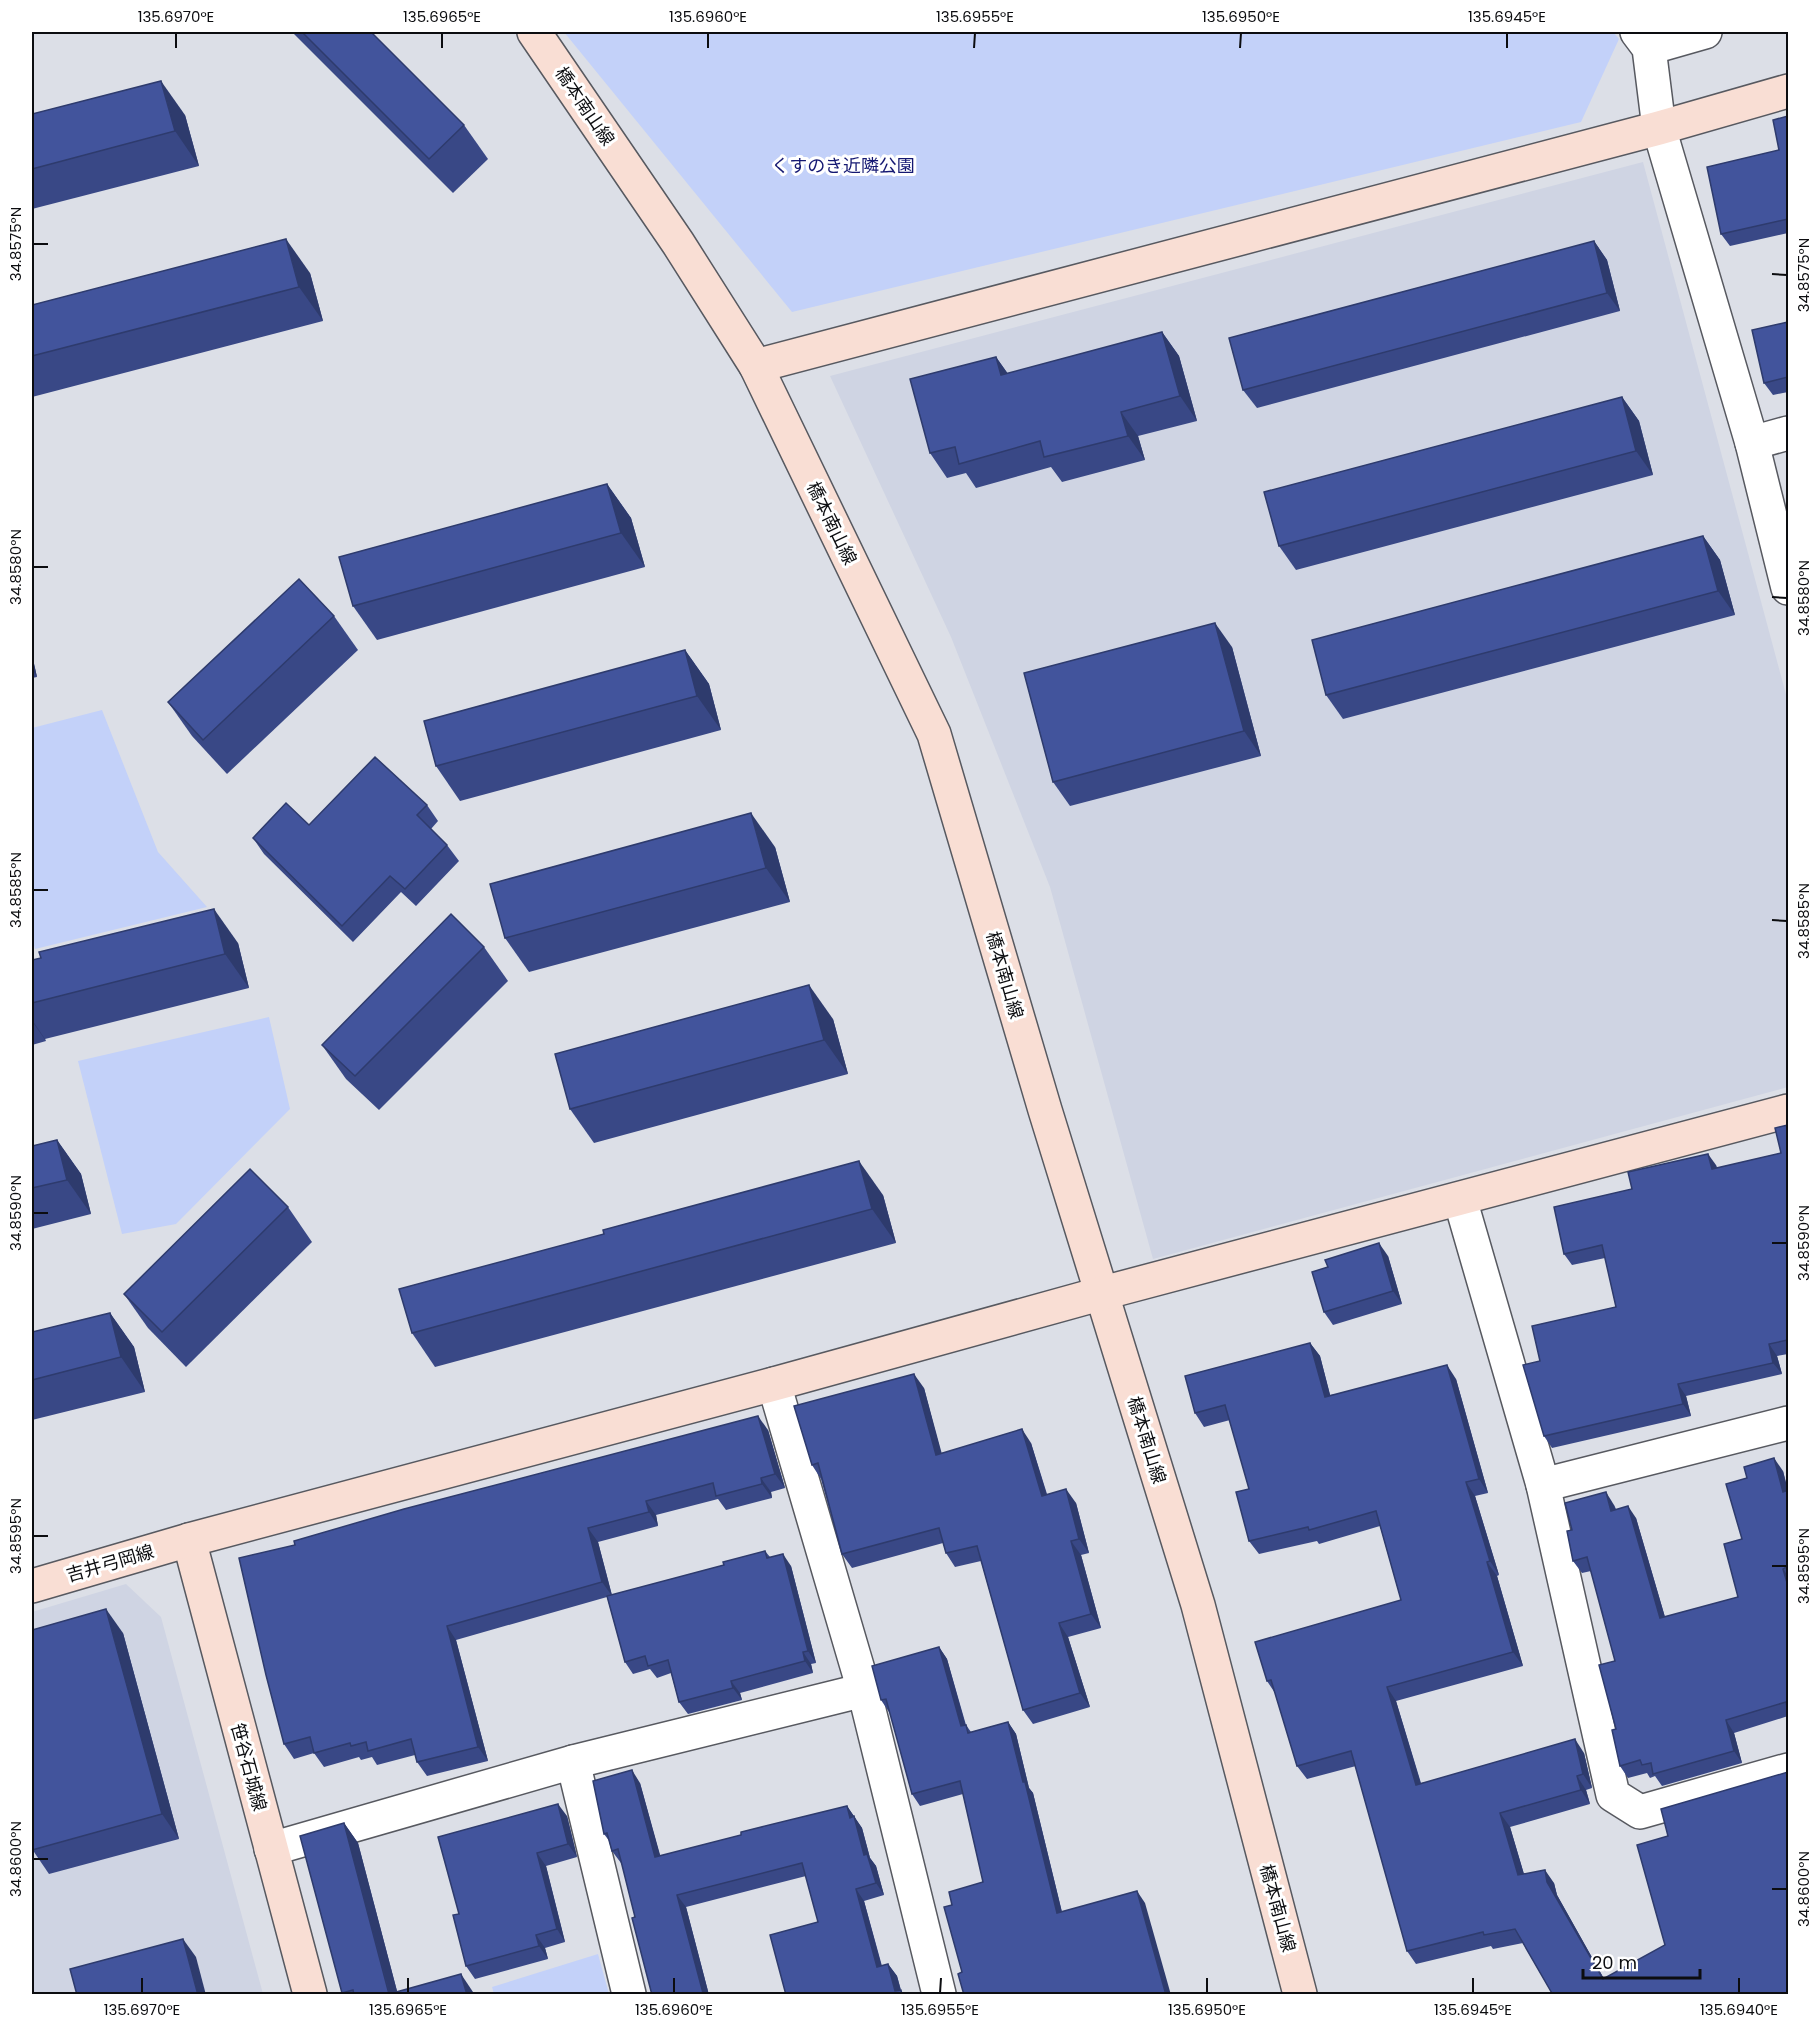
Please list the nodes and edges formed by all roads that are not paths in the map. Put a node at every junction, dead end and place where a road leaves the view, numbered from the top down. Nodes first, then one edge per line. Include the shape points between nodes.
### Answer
1 (534, 32) edge
2 (1705, 32) edge
3 (1643, 40) edge
4 (1788, 91) edge
5 (1659, 128) junction
6 (756, 366) junction
7 (1788, 433) edge
8 (1752, 443) junction
9 (1788, 588) edge
10 (1788, 1111) edge
11 (1460, 1199) junction
12 (1103, 1293) junction
13 (774, 1384) junction
14 (1788, 1423) edge
15 (1543, 1485) junction
16 (189, 1540) junction
17 (32, 1586) edge
18 (864, 1690) junction
19 (573, 1762) junction
20 (1788, 1770) edge
21 (271, 1849) junction
22 (310, 1995) edge
23 (629, 1995) edge
24 (939, 1995) edge
25 (1300, 1995) edge

1 - 6 street, 橋本南山線 via 678,243
2 - 3 street
3 - 5 street
4 - 5 street
5 - 6 street
5 - 8 street
6 - 12 street, 橋本南山線 via 934,734
7 - 8 street
8 - 9 street
10 - 11 street, 吉井弓岡線
11 - 12 street, 吉井弓岡線
11 - 15 street
12 - 13 street, 吉井弓岡線
12 - 25 street, 橋本南山線 via 1198,1605
13 - 16 street, 吉井弓岡線
13 - 18 street
14 - 15 street
15 - 20 street via 1613,1795 1640,1812
16 - 17 street, 吉井弓岡線
16 - 21 street, 笹谷石城線
18 - 19 street
18 - 24 street
19 - 21 street
19 - 23 street
21 - 22 street, 笹谷石城線

